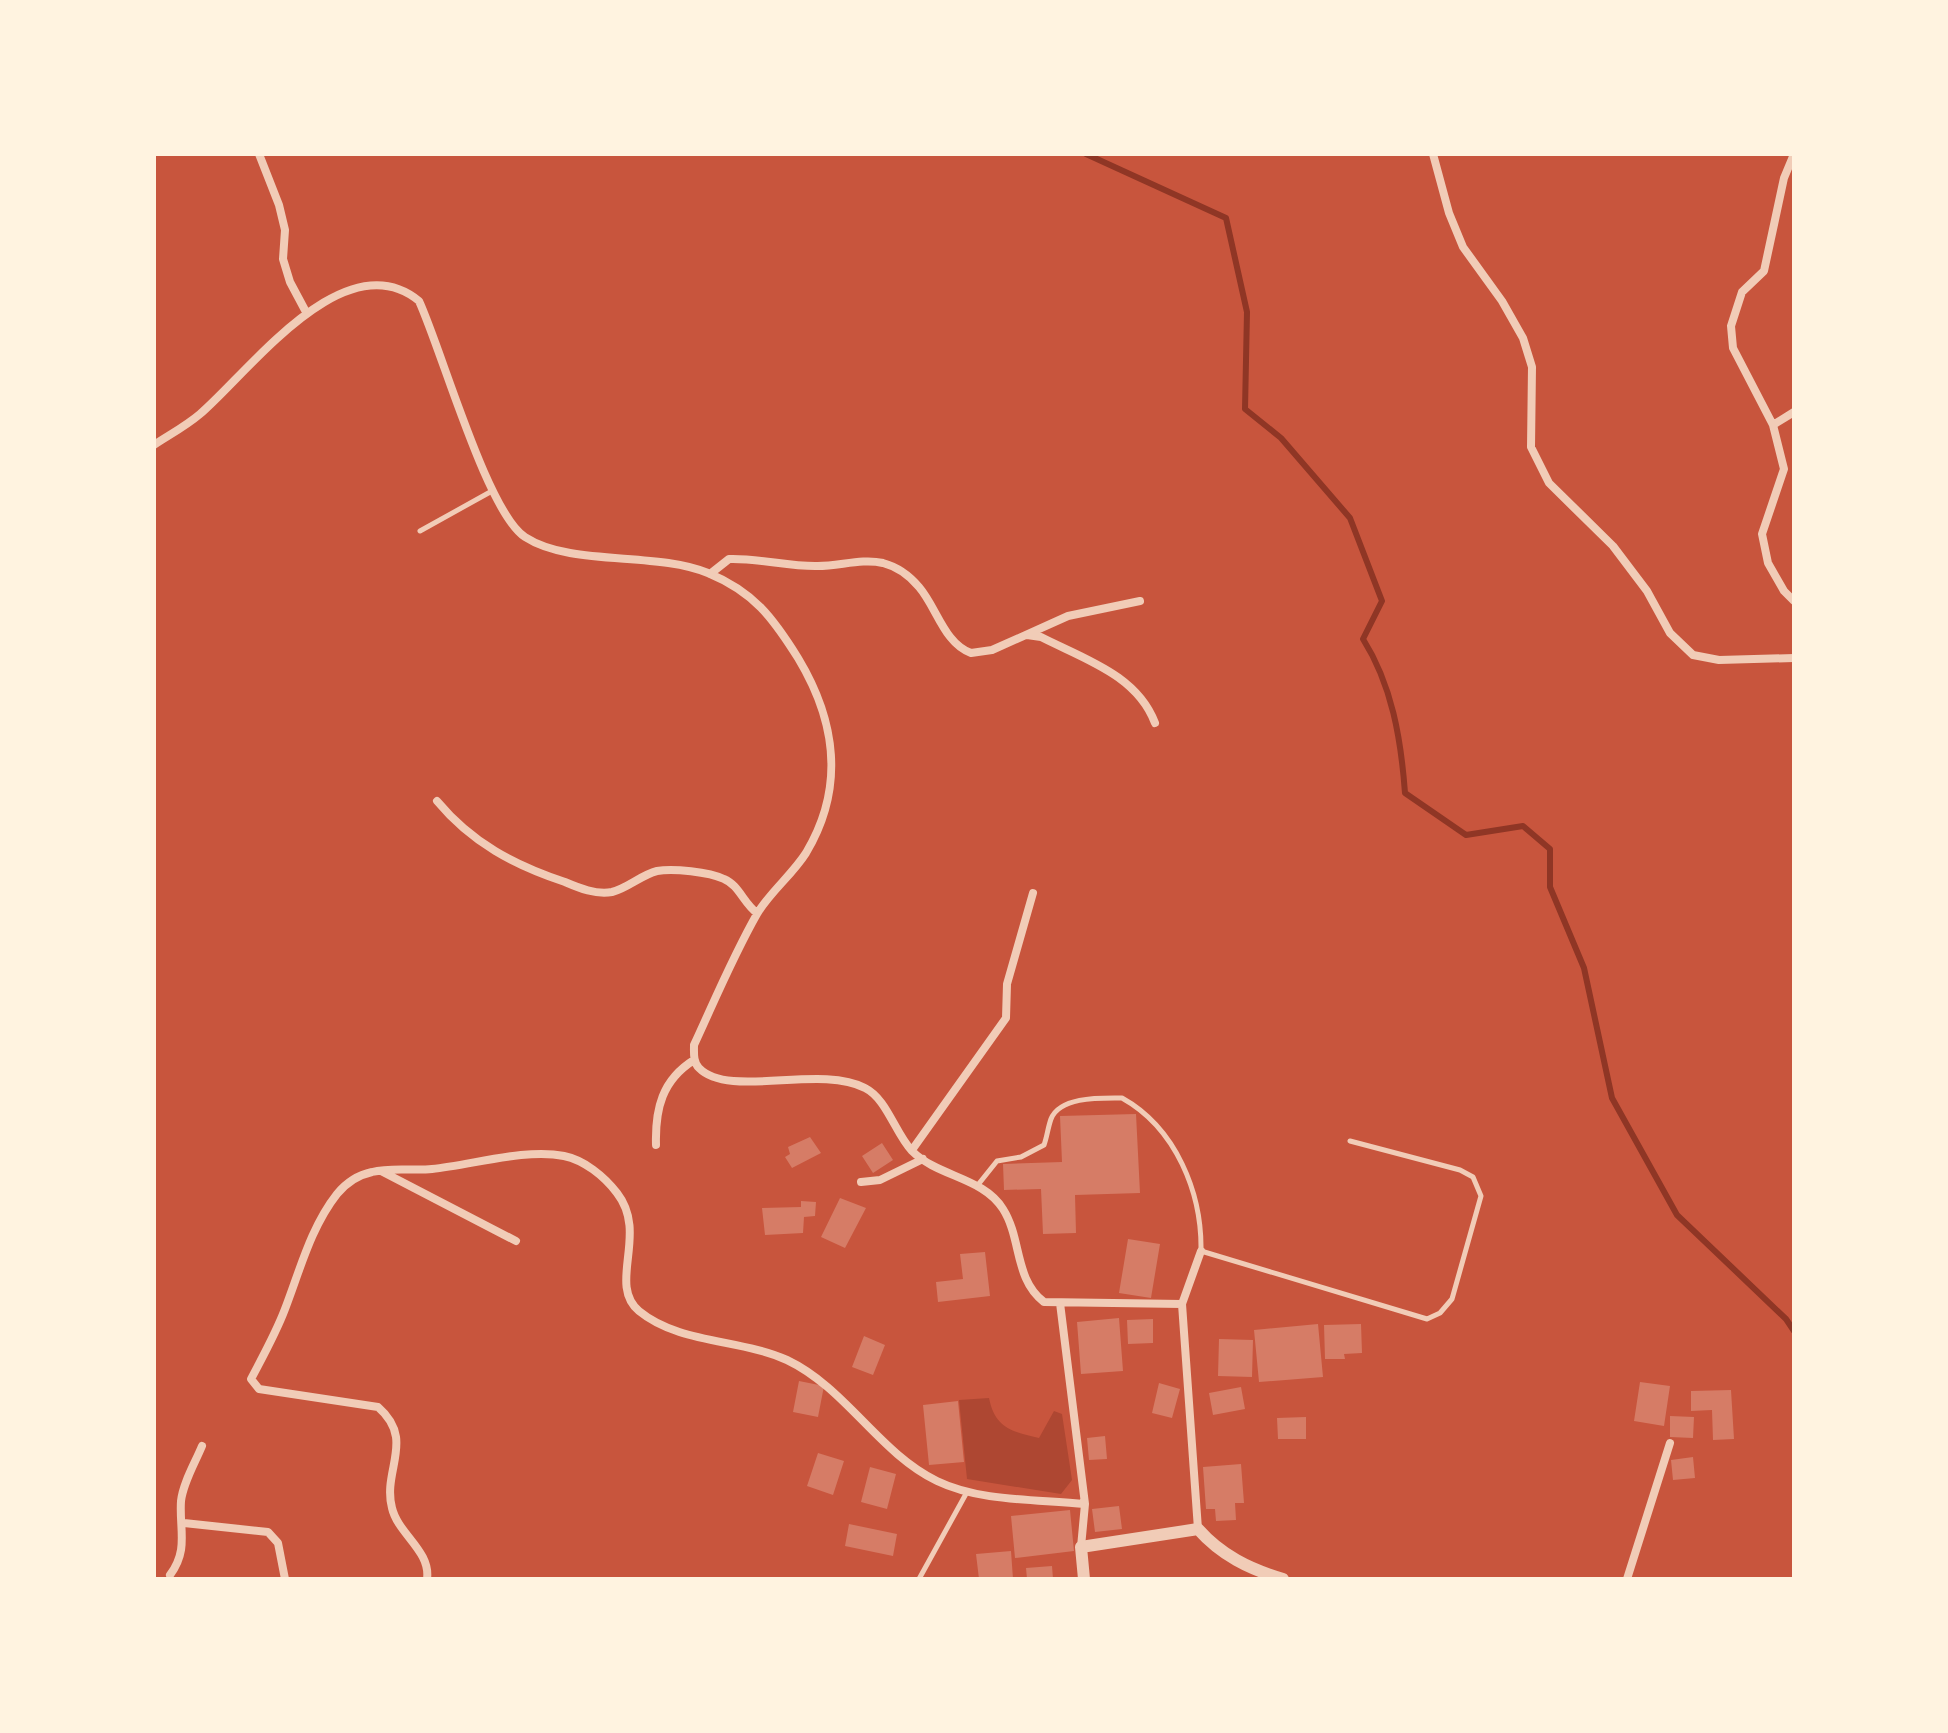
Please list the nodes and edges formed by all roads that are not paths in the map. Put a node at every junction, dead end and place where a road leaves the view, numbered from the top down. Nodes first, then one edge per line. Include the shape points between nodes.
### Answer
1 (259, 154) edge
2 (1433, 154) edge
3 (1794, 154) edge
4 (306, 312) junction
5 (1794, 412) edge
6 (1773, 425) junction
7 (154, 445) edge
8 (492, 491) junction
9 (420, 531) dead end
10 (710, 574) junction
11 (1140, 601) dead end
12 (1794, 601) edge
13 (1026, 635) junction
14 (1794, 658) edge
15 (1155, 723) dead end
16 (437, 801) dead end
17 (1033, 893) dead end
18 (757, 913) junction
19 (694, 1060) junction
20 (1350, 1141) dead end
21 (656, 1145) dead end
22 (912, 1150) junction
23 (923, 1159) junction
24 (380, 1170) junction
25 (861, 1182) dead end
26 (976, 1187) junction
27 (516, 1241) dead end
28 (1201, 1251) junction
29 (1060, 1303) junction
30 (1182, 1304) junction
31 (1670, 1443) dead end
32 (202, 1446) dead end
33 (968, 1491) junction
34 (1085, 1504) junction
35 (184, 1523) junction
36 (1198, 1529) junction
37 (1081, 1547) junction
38 (170, 1575) dead end
39 (285, 1579) edge
40 (427, 1579) edge
41 (919, 1579) edge
42 (1084, 1579) edge
43 (1283, 1579) edge
44 (1627, 1579) edge

1 - 4 street via 285,230 283,259
2 - 14 street via 1463,247 1523,338 1532,367 1531,447 1549,483 1613,546 1670,633 1693,655 1719,660
3 - 6 street via 1764,271 1742,292 1731,326 1733,348
4 - 7 street via 199,415
4 - 8 street via 354,290 381,285 405,290 419,301
5 - 6 street
6 - 12 street via 1784,469 1762,534 1768,563
8 - 9 lane
8 - 10 street via 509,522 546,546 685,565
10 - 13 street via 729,559 819,567 879,562 901,570 916,584 963,650 979,654
10 - 18 street via 752,596 778,626 803,666 834,758 821,820 805,854
11 - 13 street via 1068,616
13 - 15 street via 1041,637 1130,683
16 - 18 street via 484,846 579,887 613,892 658,871 720,877
17 - 22 street via 1007,984 1006,1018
18 - 19 street via 694,1045
19 - 21 street via 665,1088
19 - 22 street via 710,1075 725,1079 849,1080 869,1090
20 - 28 lane via 1473,1177 1481,1196 1452,1299 1440,1313 1427,1319
22 - 23 street
23 - 25 street via 880,1180
23 - 26 street
24 - 27 street
24 - 33 street via 456,1167 536,1154 583,1162 616,1192 629,1215 633,1228 625,1286 637,1309 673,1330 745,1345 790,1362 825,1385 924,1474
24 - 40 street via 344,1186 319,1222 251,1379 259,1389 378,1407 389,1417 396,1432 392,1510 427,1564
26 - 28 lane via 997,1161 1044,1145 1057,1110 1071,1103 1122,1098 1152,1121 1193,1186 1200,1210
26 - 29 street via 1004,1211 1034,1295
28 - 30 street
29 - 30 street
29 - 34 street
30 - 36 street
31 - 44 street
32 - 35 street via 182,1496
33 - 34 street
33 - 41 lane
34 - 37 street
35 - 38 street via 180,1562
35 - 39 street via 268,1532 278,1543
36 - 37 street
36 - 43 street via 1216,1550
37 - 42 street

